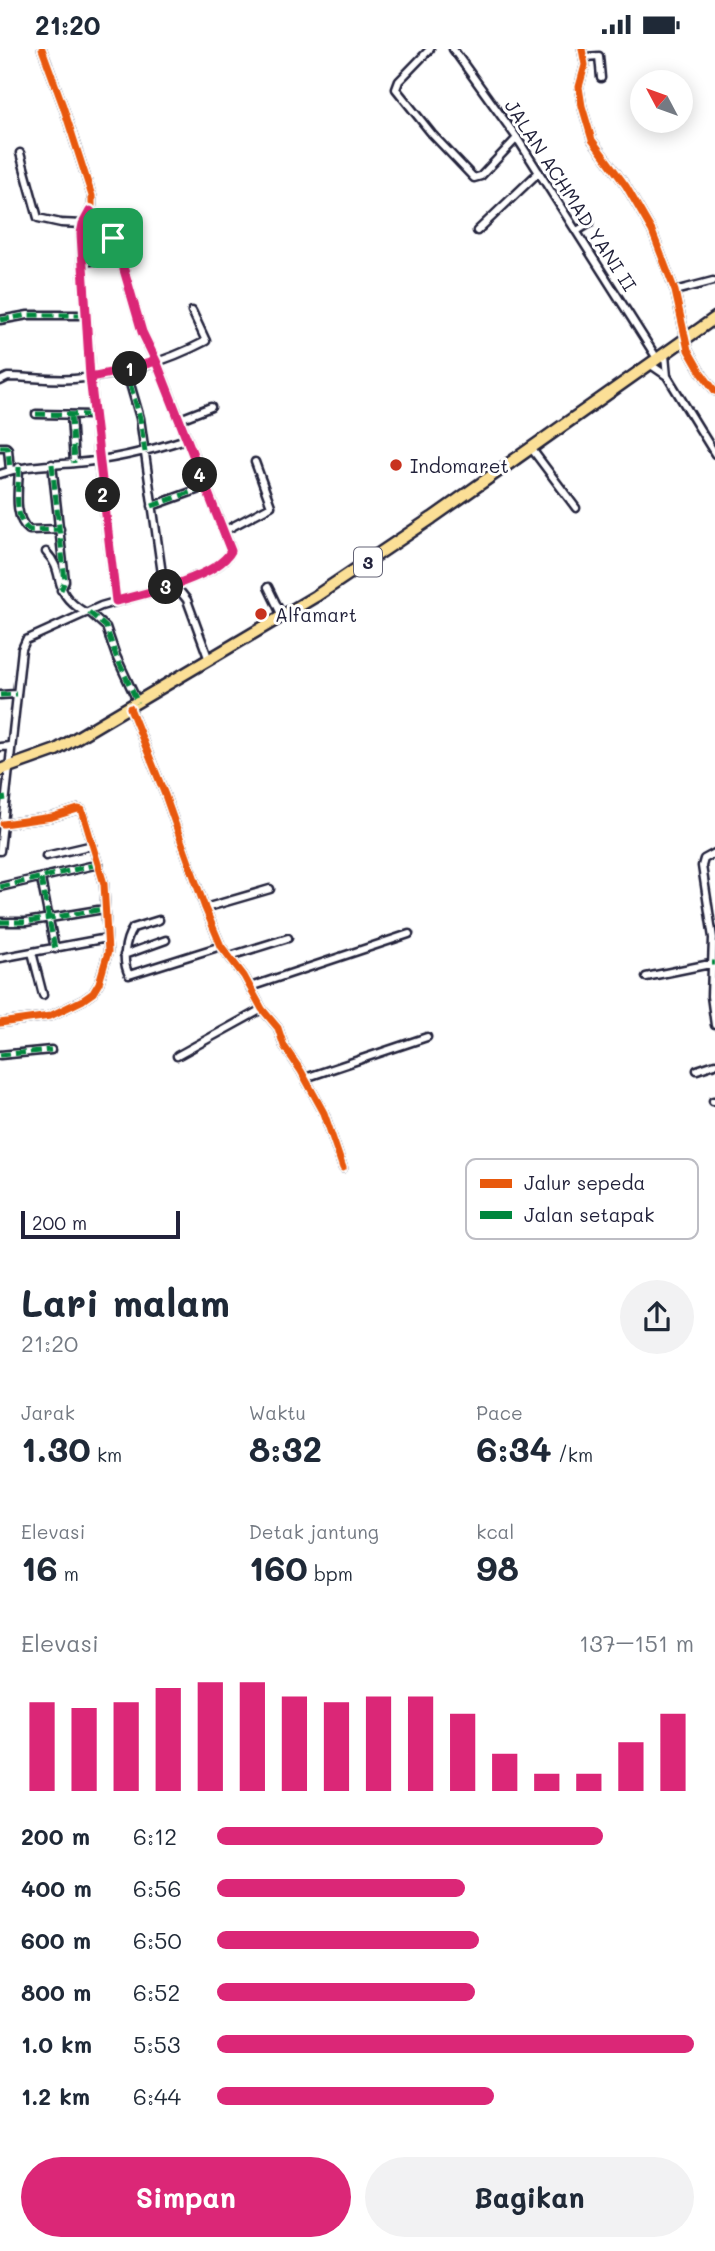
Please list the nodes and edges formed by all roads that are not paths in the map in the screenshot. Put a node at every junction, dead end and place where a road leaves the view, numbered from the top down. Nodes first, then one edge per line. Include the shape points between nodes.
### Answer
1 (42, 49) edge
2 (430, 49) edge
3 (453, 49) edge
4 (582, 49) edge
5 (585, 57) junction
6 (601, 78) dead end
7 (517, 138) junction
8 (20, 153) dead end
9 (539, 172) junction
10 (90, 211) junction
11 (590, 223) dead end
12 (83, 224) junction
13 (477, 231) dead end
14 (576, 232) junction
15 (100, 260) dead end
16 (82, 262) junction
17 (713, 281) dead end
18 (675, 291) junction
19 (192, 311) dead end
20 (86, 315) junction
21 (715, 318) edge
22 (0, 320) edge
23 (685, 339) junction
24 (658, 360) junction
25 (156, 361) junction
26 (126, 370) junction
27 (667, 376) junction
28 (90, 377) junction
29 (0, 381) edge
30 (715, 391) edge
31 (211, 407) dead end
32 (36, 414) dead end
33 (94, 415) junction
34 (71, 416) junction
35 (180, 419) junction
36 (186, 439) junction
37 (0, 447) edge
38 (531, 448) junction
39 (145, 452) junction
40 (715, 454) edge
41 (99, 460) junction
42 (256, 462) dead end
43 (74, 463) junction
44 (52, 464) junction
45 (19, 467) junction
46 (10, 470) junction
47 (0, 474) edge
48 (205, 487) junction
49 (152, 506) junction
50 (576, 508) dead end
51 (60, 529) junction
52 (224, 531) junction
53 (46, 552) dead end
54 (175, 585) junction
55 (268, 587) dead end
56 (62, 588) junction
57 (164, 588) junction
58 (116, 601) junction
59 (90, 611) junction
60 (282, 617) junction
61 (209, 660) junction
62 (16, 694) junction
63 (0, 695) edge
64 (134, 706) junction
65 (11, 746) junction
66 (0, 747) edge
67 (5, 768) edge
68 (3, 798) edge
69 (3, 824) junction
70 (93, 845) junction
71 (0, 851) edge
72 (714, 853) edge
73 (46, 856) dead end
74 (99, 864) junction
75 (41, 879) junction
76 (0, 887) edge
77 (270, 889) dead end
78 (205, 908) junction
79 (104, 909) junction
80 (47, 918) junction
81 (159, 920) dead end
82 (0, 922) edge
83 (409, 934) dead end
84 (107, 938) junction
85 (288, 938) dead end
86 (166, 940) dead end
87 (221, 946) junction
88 (55, 949) junction
89 (32, 952) junction
90 (124, 955) junction
91 (230, 956) junction
92 (0, 958) edge
93 (713, 963) edge
94 (646, 977) dead end
95 (250, 987) junction
96 (43, 995) dead end
97 (262, 1009) junction
98 (0, 1023) edge
99 (715, 1025) edge
100 (427, 1037) dead end
101 (51, 1050) dead end
102 (0, 1055) edge
103 (177, 1056) dead end
104 (715, 1065) edge
105 (697, 1070) dead end
106 (305, 1078) junction
107 (343, 1168) dead end

1 - 10 street via 90,187
2 - 7 street via 396,89 474,178
3 - 7 street, JALAN ACHMAD YANI II
4 - 5 street
5 - 6 street via 599,56
5 - 18 street via 579,87 594,145 646,220
7 - 9 street, JALAN ACHMAD YANI II
8 - 12 street via 38,218
9 - 13 street
9 - 14 street, JALAN ACHMAD YANI II
10 - 12 street
10 - 25 street via 113,238 142,332
11 - 14 street
12 - 16 street
14 - 24 street, JALAN ACHMAD YANI II
15 - 16 street
16 - 20 street
17 - 18 street
18 - 23 street
19 - 25 street via 206,341
20 - 22 street
20 - 28 street
21 - 23 highway, 3
23 - 24 highway, 3
23 - 30 street via 695,364
24 - 27 street
24 - 27 street
24 - 38 highway, 3
25 - 26 street
25 - 35 street
26 - 28 street
26 - 39 street
27 - 40 street
28 - 29 street via 8,377
28 - 33 street
31 - 35 street
32 - 34 street
33 - 34 street
33 - 41 street
34 - 43 street
35 - 36 street
36 - 39 street
36 - 48 street
37 - 46 street via 8,449
38 - 50 street
38 - 60 highway, 3
39 - 41 street
39 - 49 street
41 - 43 street
41 - 58 street
42 - 52 street via 271,506
43 - 44 street
44 - 45 street
44 - 51 street
45 - 46 street
45 - 51 street via 18,506 23,524 29,530
46 - 47 street
48 - 49 street
48 - 52 street
49 - 57 street
51 - 56 street
52 - 54 street via 231,551 226,558
53 - 56 street
54 - 57 street
54 - 61 street via 187,600
55 - 60 street
56 - 59 street via 67,600
57 - 58 street
58 - 59 street
59 - 62 street via 24,642
59 - 64 street via 106,627
60 - 61 highway, 3
61 - 64 highway, 3
62 - 63 street
62 - 65 street
64 - 67 highway, 3 via 57,750
64 - 78 street
65 - 66 street
65 - 67 street
67 - 68 street
68 - 69 street
69 - 70 street via 80,808
69 - 71 street
70 - 73 street
70 - 74 street
72 - 93 street via 702,866
74 - 75 street
74 - 79 street
75 - 76 street
75 - 80 street
77 - 78 street
78 - 87 street
79 - 80 street
79 - 84 street
80 - 82 street
80 - 88 street
81 - 90 street via 131,930
83 - 95 street
84 - 88 street
84 - 98 street via 107,956 93,993 50,1016
85 - 91 street
86 - 90 street
87 - 90 street via 131,975
87 - 91 street
88 - 89 street
89 - 92 street
89 - 96 street
91 - 95 street
93 - 94 street
93 - 99 street
95 - 97 street
97 - 103 street
97 - 106 street via 278,1028
100 - 106 street
101 - 102 street
104 - 105 street
106 - 107 street via 324,1113

